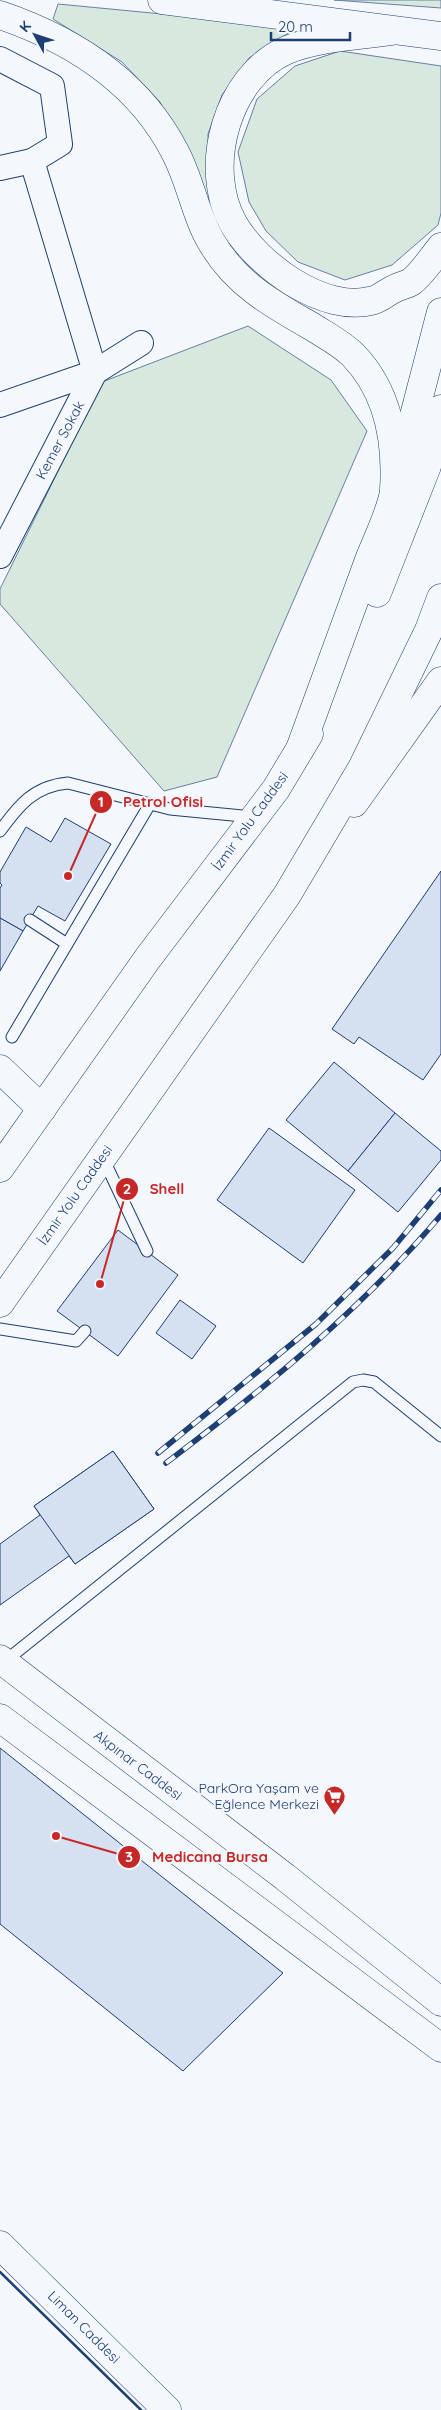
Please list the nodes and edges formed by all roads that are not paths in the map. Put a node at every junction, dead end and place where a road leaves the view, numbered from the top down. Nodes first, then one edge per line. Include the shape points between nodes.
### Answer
1 (162, 0) edge
2 (0, 15) edge
3 (392, 31) junction
4 (431, 35) edge
5 (0, 59) edge
6 (32, 161) junction
7 (0, 168) edge
8 (441, 247) edge
9 (441, 312) edge
10 (142, 343) dead end
11 (95, 372) junction
12 (0, 405) edge
13 (441, 409) edge
14 (394, 492) junction
15 (0, 556) edge
16 (441, 598) edge
17 (441, 681) edge
18 (300, 749) junction
19 (150, 804) junction
20 (255, 817) junction
21 (0, 831) edge
22 (287, 895) junction
23 (30, 920) dead end
24 (67, 944) junction
25 (12, 1037) dead end
26 (0, 1069) edge
27 (42, 1109) junction
28 (5, 1155) edge
29 (102, 1156) junction
30 (146, 1251) dead end
31 (0, 1303) edge
32 (0, 1329) edge
33 (85, 1331) dead end
34 (441, 1436) edge
35 (1, 1663) edge
36 (0, 1718) edge
37 (441, 2002) edge
38 (441, 2048) edge
39 (0, 2245) edge
40 (167, 2410) edge

1 - 3 main road
2 - 14 main road via 61,40 120,80 142,103 176,153 201,221 227,266 248,287 334,340 353,356 384,403 392,430
3 - 4 main road
3 - 8 main road via 313,42 286,50 247,81 232,104 224,129 220,154 224,201 232,222 263,261 304,290 331,299 374,300 412,281
5 - 6 street via 52,86 60,144
6 - 7 street
6 - 11 street
9 - 14 main road
10 - 11 street
11 - 12 street
11 - 15 street, Kemer Sokak
13 - 18 main road, İzmir Yolu Caddesi via 427,466 368,614 330,699
14 - 18 main road
16 - 22 main road, İzmir Yolu Caddesi via 429,630 362,768
17 - 22 main road
18 - 20 main road, İzmir Yolu Caddesi
19 - 20 lane via 170,809
19 - 21 lane via 80,785 56,784 34,792 24,800
19 - 24 lane
20 - 27 main road, İzmir Yolu Caddesi via 148,958
22 - 29 main road, İzmir Yolu Caddesi
23 - 24 lane
24 - 25 lane
26 - 27 main road
27 - 28 main road, İzmir Yolu Caddesi
29 - 30 lane
29 - 31 main road, İzmir Yolu Caddesi
32 - 33 lane via 76,1341
34 - 35 lane via 374,1382 353,1382
35 - 37 main road, Akpınar Caddesi via 285,1877
36 - 38 main road
39 - 40 main road, Liman Caddesi

